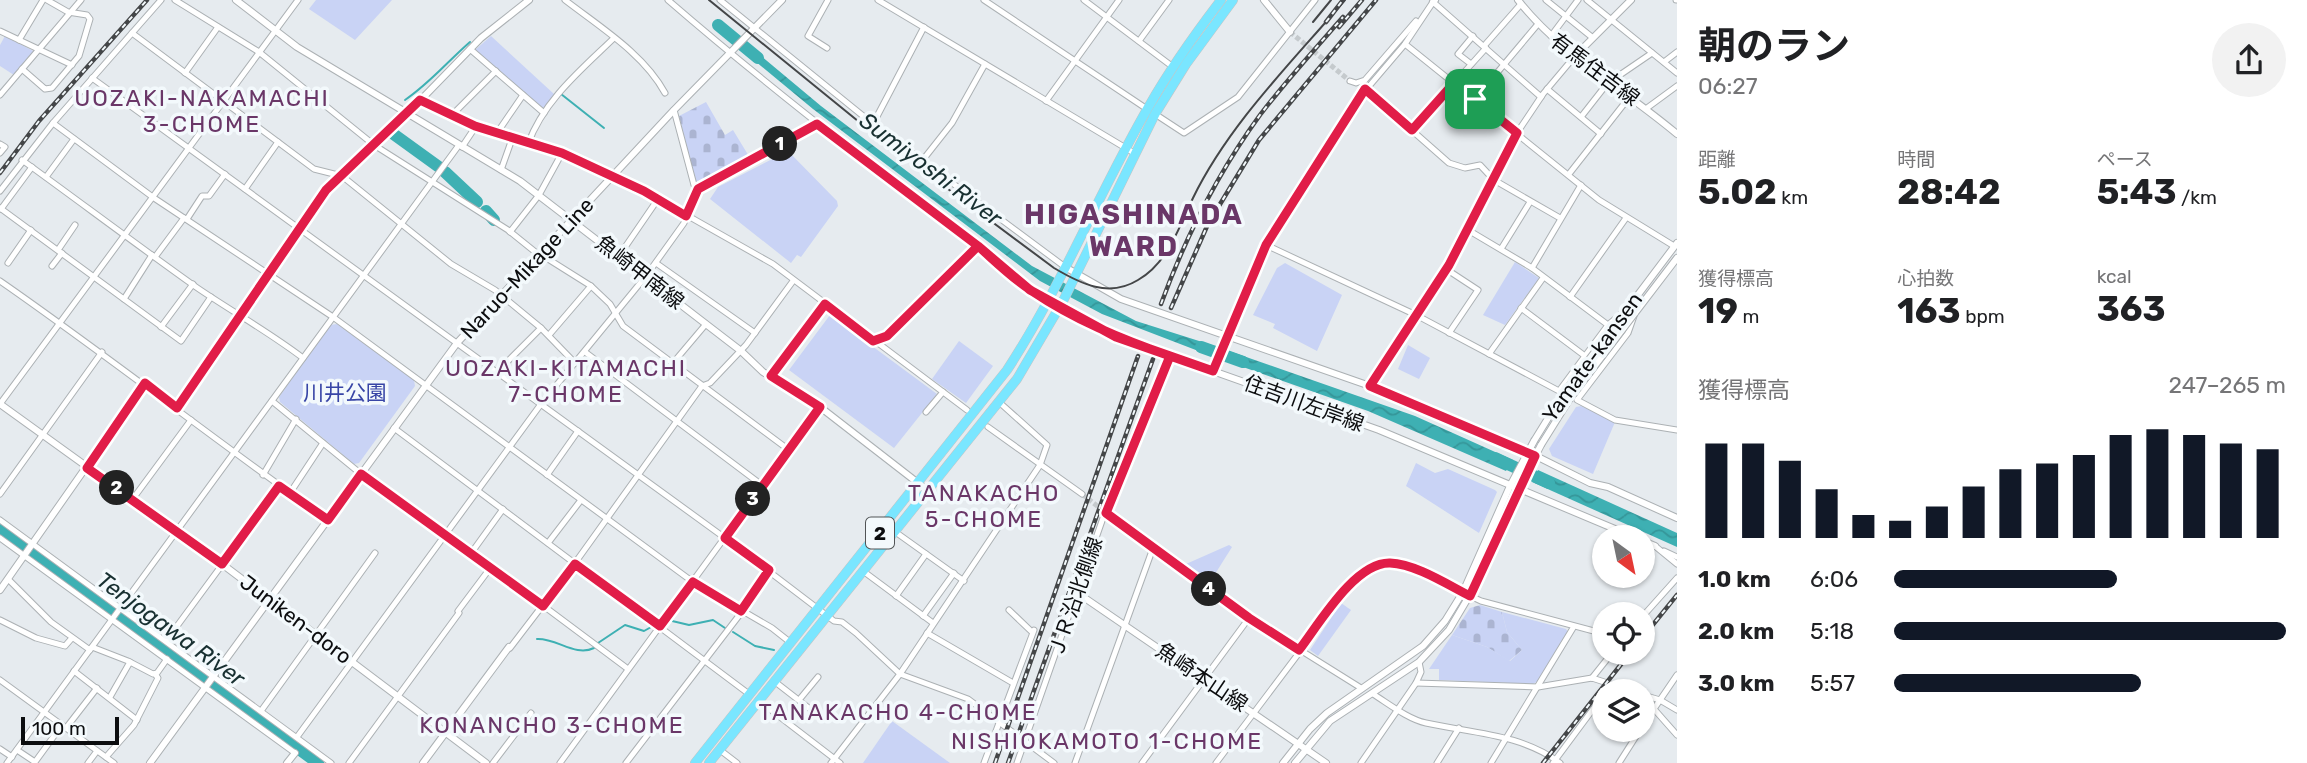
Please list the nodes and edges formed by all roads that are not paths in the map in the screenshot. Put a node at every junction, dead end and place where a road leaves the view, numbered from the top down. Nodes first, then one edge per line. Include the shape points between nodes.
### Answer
1 (47, 0) edge
2 (81, 0) edge
3 (161, 0) edge
4 (175, 0) edge
5 (236, 0) edge
6 (298, 0) edge
7 (529, 0) edge
8 (565, 0) edge
9 (668, 0) edge
10 (720, 0) edge
11 (782, 0) edge
12 (828, 0) edge
13 (878, 0) edge
14 (1084, 0) edge
15 (1119, 0) edge
16 (1169, 0) edge
17 (1221, 0) edge
18 (1233, 0) edge
19 (1264, 0) edge
20 (1315, 0) edge
21 (1546, 0) edge
22 (1578, 0) edge
23 (1587, 0) edge
24 (1631, 0) edge
25 (987, 1) edge
26 (1434, 1) edge
27 (1519, 2) edge
28 (72, 11) junction
29 (1425, 12) junction
30 (1107, 17) junction
31 (1566, 17) junction
32 (1611, 20) junction
33 (1538, 24) junction
34 (218, 27) junction
35 (924, 27) junction
36 (276, 29) junction
37 (754, 29) junction
38 (0, 30) edge
39 (1290, 32) junction
40 (132, 33) junction
41 (1473, 36) junction
42 (1551, 36) junction
43 (614, 38) junction
44 (1592, 38) junction
45 (19, 40) junction
46 (1139, 41) junction
47 (1405, 44) junction
48 (1485, 47) junction
49 (470, 48) junction
50 (827, 48) dead end
51 (38, 51) junction
52 (258, 52) junction
53 (730, 52) junction
54 (1677, 52) edge
55 (1652, 53) junction
56 (1575, 56) junction
57 (1075, 60) junction
58 (1664, 62) junction
59 (985, 64) junction
60 (1471, 64) junction
61 (1503, 64) junction
62 (72, 65) junction
63 (1173, 67) junction
64 (22, 69) junction
65 (496, 71) junction
66 (185, 72) junction
67 (1677, 73) edge
68 (92, 78) junction
69 (1611, 80) junction
70 (1350, 81) dead end
71 (1454, 83) junction
72 (1677, 86) edge
73 (1365, 89) junction
74 (1547, 89) junction
75 (665, 93) dead end
76 (0, 95) edge
77 (523, 95) junction
78 (1631, 95) junction
79 (1541, 97) junction
80 (1475, 99) junction
81 (420, 100) junction
82 (223, 101) junction
83 (1046, 101) junction
84 (1647, 108) junction
85 (674, 110) junction
86 (1151, 111) junction
87 (408, 113) junction
88 (544, 113) junction
89 (452, 116) junction
90 (1581, 117) junction
91 (53, 124) junction
92 (817, 124) junction
93 (873, 124) junction
94 (475, 126) junction
95 (1412, 130) junction
96 (497, 133) junction
97 (1517, 133) junction
98 (1601, 134) junction
99 (1677, 134) edge
100 (74, 139) junction
101 (512, 139) junction
102 (278, 142) junction
103 (528, 144) junction
104 (2, 145) edge
105 (374, 145) junction
106 (460, 146) junction
107 (190, 147) junction
108 (1130, 151) junction
109 (0, 153) edge
110 (562, 153) junction
111 (22, 160) junction
112 (922, 161) junction
113 (32, 167) junction
114 (501, 170) junction
115 (225, 174) junction
116 (1569, 174) junction
117 (342, 176) junction
118 (613, 176) junction
119 (46, 177) junction
120 (1493, 180) junction
121 (434, 181) junction
122 (1581, 185) junction
123 (245, 189) junction
124 (698, 189) junction
125 (0, 191) edge
126 (539, 195) junction
127 (154, 198) junction
128 (658, 199) junction
129 (1530, 201) junction
130 (1, 209) edge
131 (686, 216) junction
132 (186, 218) junction
133 (1560, 218) junction
134 (1626, 218) junction
135 (573, 219) junction
136 (400, 223) junction
137 (75, 225) dead end
138 (300, 227) junction
139 (30, 230) junction
140 (1468, 230) junction
141 (510, 232) junction
142 (125, 236) junction
143 (1676, 244) edge
144 (1266, 245) junction
145 (978, 246) junction
146 (1501, 249) junction
147 (60, 251) junction
148 (540, 254) junction
149 (154, 256) junction
150 (619, 256) junction
151 (1677, 258) edge
152 (656, 262) junction
153 (8, 263) dead end
154 (52, 266) dead end
155 (1532, 268) junction
156 (1446, 269) junction
157 (1063, 271) junction
158 (268, 272) junction
159 (363, 274) junction
160 (646, 276) junction
161 (95, 277) junction
162 (1074, 278) junction
163 (1543, 278) junction
164 (0, 281) edge
165 (793, 281) junction
166 (192, 284) junction
167 (591, 286) junction
168 (501, 296) junction
169 (211, 297) junction
170 (1570, 297) junction
171 (1050, 298) junction
172 (124, 299) junction
173 (825, 304) junction
174 (1061, 304) junction
175 (1521, 309) junction
176 (1628, 309) junction
177 (615, 313) junction
178 (1635, 313) junction
179 (1416, 315) junction
180 (239, 316) junction
181 (333, 317) junction
182 (61, 324) junction
183 (706, 324) junction
184 (1608, 325) junction
185 (161, 327) junction
186 (541, 328) junction
187 (755, 333) junction
188 (1450, 333) junction
189 (549, 335) junction
190 (1226, 338) junction
191 (873, 341) junction
192 (457, 343) junction
193 (741, 351) junction
194 (102, 352) junction
195 (585, 352) junction
196 (1489, 354) junction
197 (1170, 356) junction
198 (1585, 356) junction
199 (303, 358) junction
200 (575, 363) junction
201 (673, 363) junction
202 (1214, 367) junction
203 (497, 372) junction
204 (771, 376) junction
205 (145, 383) junction
206 (425, 384) junction
207 (702, 386) junction
208 (1370, 386) junction
209 (943, 392) junction
210 (272, 401) junction
211 (999, 402) junction
212 (0, 404) edge
213 (541, 404) junction
214 (820, 407) junction
215 (177, 408) junction
216 (967, 410) dead end
217 (926, 412) dead end
218 (296, 419) junction
219 (191, 420) junction
220 (675, 422) junction
221 (988, 427) dead end
222 (394, 428) junction
223 (1677, 430) edge
224 (578, 431) junction
225 (42, 435) junction
226 (323, 443) junction
227 (509, 447) junction
228 (789, 450) junction
229 (233, 453) junction
230 (1530, 457) junction
231 (1040, 465) junction
232 (87, 468) junction
233 (361, 474) junction
234 (638, 474) junction
235 (263, 475) junction
236 (547, 475) junction
237 (919, 484) junction
238 (279, 486) junction
239 (763, 486) junction
240 (1510, 486) junction
241 (1518, 489) junction
242 (477, 490) junction
243 (927, 490) junction
244 (290, 493) junction
245 (0, 494) edge
246 (1082, 495) tunnel mouth
247 (132, 500) junction
248 (581, 500) junction
249 (502, 509) junction
250 (1106, 513) junction
251 (1677, 517) edge
252 (606, 519) junction
253 (0, 520) edge
254 (328, 520) junction
255 (1605, 525) edge
256 (894, 531) junction
257 (178, 532) junction
258 (446, 533) junction
259 (0, 538) edge
260 (725, 538) junction
261 (34, 544) junction
262 (548, 544) junction
263 (1656, 546) edge
264 (1656, 547) edge
265 (1153, 548) junction
266 (472, 552) junction
267 (375, 553) dead end
268 (926, 554) junction
269 (26, 555) junction
270 (1677, 557) edge
271 (222, 564) junction
272 (575, 564) junction
273 (1677, 564) edge
274 (491, 567) junction
275 (769, 570) junction
276 (862, 571) junction
277 (954, 573) junction
278 (8, 579) junction
279 (1677, 579) edge
280 (964, 581) junction
281 (693, 582) junction
282 (0, 590) edge
283 (1076, 592) junction
284 (1463, 592) junction
285 (897, 596) junction
286 (1470, 596) junction
287 (269, 599) junction
288 (1655, 603) edge
289 (543, 606) junction
290 (122, 608) junction
291 (1009, 610) dead end
292 (741, 611) junction
293 (823, 612) junction
294 (923, 615) junction
295 (1249, 618) junction
296 (0, 620) edge
297 (113, 620) junction
298 (933, 623) junction
299 (1124, 624) junction
300 (660, 626) junction
301 (1573, 628) junction
302 (1592, 632) edge
303 (927, 633) junction
304 (317, 634) junction
305 (72, 638) junction
306 (166, 641) junction
307 (792, 643) junction
308 (510, 648) joint
309 (91, 649) junction
310 (1299, 650) junction
311 (167, 659) junction
312 (706, 659) junction
313 (353, 661) junction
314 (130, 662) junction
315 (1419, 662) junction
316 (1602, 665) edge
317 (628, 669) junction
318 (74, 671) junction
319 (155, 674) junction
320 (900, 674) junction
321 (1677, 675) edge
322 (212, 676) junction
323 (818, 677) dead end
324 (1204, 678) junction
325 (1592, 678) joint
326 (0, 680) edge
327 (774, 681) junction
328 (1416, 682) junction
329 (1013, 683) junction
330 (205, 686) junction
331 (1538, 687) junction
332 (97, 688) junction
333 (1361, 688) junction
334 (749, 694) junction
335 (1373, 694) junction
336 (398, 696) junction
337 (110, 698) junction
338 (1655, 699) edge
339 (758, 700) junction
340 (799, 700) junction
341 (1660, 700) junction
342 (1655, 708) edge
343 (1398, 709) junction
344 (1655, 710) edge
345 (1677, 710) edge
346 (261, 711) junction
347 (1592, 711) edge
348 (44, 712) junction
349 (1253, 712) junction
350 (531, 713) dead end
351 (819, 716) dead end
352 (136, 720) junction
353 (998, 722) junction
354 (64, 726) junction
355 (1459, 728) junction
356 (445, 732) junction
357 (1677, 735) edge
358 (297, 737) junction
359 (1506, 740) junction
360 (1025, 742) junction
361 (1633, 742) edge
362 (1298, 743) junction
363 (1306, 748) junction
364 (0, 749) edge
365 (17, 750) junction
366 (720, 750) junction
367 (97, 751) junction
368 (295, 752) joint
369 (12, 757) junction
370 (106, 757) junction
371 (835, 762) edge
372 (1556, 762) edge
373 (7, 763) edge
374 (88, 763) edge
375 (114, 763) edge
376 (150, 763) edge
377 (287, 763) edge
378 (331, 763) edge
379 (349, 763) edge
380 (423, 763) edge
381 (486, 763) edge
382 (493, 763) edge
383 (560, 763) edge
384 (626, 763) edge
385 (695, 763) edge
386 (709, 763) edge
387 (737, 763) edge
388 (984, 763) edge
389 (1017, 763) edge
390 (1054, 763) edge
391 (1075, 763) edge
392 (1142, 763) edge
393 (1216, 763) edge
394 (1283, 763) edge
395 (1295, 763) edge
396 (1326, 763) edge
397 (1361, 763) edge
398 (1437, 763) edge
399 (1491, 763) edge
400 (1619, 763) edge

1 - 28 street
1 - 45 street
2 - 28 street
3 - 40 street
4 - 34 street
5 - 36 street, 魚崎甲南線
6 - 36 street
7 - 49 street
8 - 43 street
9 - 53 street
10 - 37 street
11 - 37 street, Naruo-Mikage Line
12 - 50 street via 807,36
13 - 35 street
14 - 30 street
15 - 30 street
16 - 46 street
17 - 63 highway, 2
18 - 86 highway, 2
19 - 39 street
20 - 39 street
21 - 31 street
22 - 31 street
23 - 32 street
24 - 32 street
25 - 57 street
26 - 29 street
26 - 41 street
27 - 33 street, 有馬住吉線
27 - 48 street
28 - 51 street
28 - 62 street via 87,15 89,23
29 - 47 street
29 - 70 street via 1365,80
30 - 46 street
30 - 57 street
31 - 42 street
31 - 44 street
32 - 44 street
32 - 55 street
33 - 42 street, 有馬住吉線
33 - 61 street
34 - 52 street
34 - 66 street
35 - 59 street
35 - 93 street
36 - 52 street
36 - 87 street, 魚崎甲南線 via 297,47
37 - 53 street, Naruo-Mikage Line
37 - 93 street
38 - 45 street
39 - 86 street via 1238,97 1184,133
40 - 66 street
40 - 68 street
41 - 48 street
41 - 60 street via 1458,54
42 - 56 street, 有馬住吉線
43 - 75 street via 656,76
43 - 88 street
44 - 56 street
45 - 51 street
46 - 63 street
47 - 71 street
47 - 73 street
48 - 60 street
48 - 61 street
49 - 65 street
49 - 81 street
51 - 62 street
51 - 64 street
52 - 82 street
52 - 105 street
53 - 85 street, Naruo-Mikage Line
53 - 92 street
54 - 58 street
55 - 58 street
55 - 69 street
56 - 69 street, 有馬住吉線
56 - 74 street
57 - 83 street
57 - 86 street
58 - 67 street
59 - 83 street
59 - 112 street via 952,123
60 - 71 street
61 - 79 street
61 - 80 street
62 - 64 street via 45,89
63 - 86 highway, 2
64 - 76 street
65 - 77 street
65 - 89 street
66 - 82 street
68 - 91 street
68 - 107 street
69 - 78 street, 有馬住吉線
69 - 90 street
71 - 80 street
71 - 95 street
72 - 84 street
73 - 95 street
73 - 144 street
74 - 79 street
74 - 90 street
77 - 88 street
77 - 96 street
78 - 84 street, 有馬住吉線
78 - 98 street
79 - 97 street
80 - 97 street
81 - 87 street
81 - 89 street
82 - 102 street
82 - 107 street
83 - 108 street
84 - 99 street, 有馬住吉線
85 - 118 street, Naruo-Mikage Line
85 - 124 street
86 - 108 highway, 2
87 - 105 street
87 - 106 street, 魚崎甲南線
88 - 103 street
89 - 94 street
90 - 98 street
91 - 100 street
91 - 111 street
92 - 124 street
92 - 145 street
93 - 112 street
94 - 96 street
94 - 106 street
95 - 120 street via 1455,167 1480,165
96 - 101 street
97 - 116 street
97 - 120 street
98 - 116 street
100 - 119 street
100 - 127 street
101 - 103 street
101 - 114 street
102 - 117 street via 314,169
102 - 123 street
103 - 110 street
104 - 109 street
105 - 117 street
105 - 121 street
106 - 114 street, 魚崎甲南線
106 - 121 street
107 - 115 street
107 - 127 street
108 - 157 highway, 2
108 - 162 highway, 2
110 - 118 street
110 - 126 street
111 - 113 street
111 - 125 street
112 - 157 street
113 - 119 street
113 - 130 street
114 - 126 street, 魚崎甲南線
115 - 123 street
115 - 132 street
116 - 122 street
117 - 136 street
117 - 138 street
118 - 128 street
118 - 135 street, Naruo-Mikage Line
119 - 142 street
120 - 129 street
120 - 140 street
121 - 136 street
121 - 141 street
122 - 133 street
122 - 134 street
123 - 138 street
124 - 131 street
126 - 135 street, 魚崎甲南線
126 - 141 street
127 - 132 street
127 - 142 street
128 - 131 street
128 - 150 street
129 - 133 street
129 - 146 street
130 - 139 street
131 - 152 street
131 - 165 street via 773,264
132 - 149 street
132 - 158 street
133 - 155 street
134 - 143 street
134 - 170 street
135 - 148 street, Naruo-Mikage Line
135 - 150 street, 魚崎甲南線
136 - 159 street
136 - 168 street
137 - 147 street
138 - 158 street
138 - 159 street
139 - 147 street
139 - 153 street
140 - 146 street
140 - 156 street
141 - 148 street
142 - 149 street
142 - 161 street
143 - 176 street, Yamate-kansen
144 - 179 street
144 - 190 street
145 - 171 street via 1030,290
145 - 191 street via 887,336
146 - 155 street
147 - 154 street
147 - 161 street
148 - 167 street
148 - 168 street, Naruo-Mikage Line
149 - 166 street
149 - 172 street
150 - 160 street, 魚崎甲南線
151 - 178 street, Yamate-kansen
152 - 160 street
152 - 187 street
155 - 163 street
156 - 179 street
156 - 188 street via 1478,290
157 - 162 street
157 - 171 highway, 2
158 - 180 street
158 - 181 street
159 - 181 street
159 - 192 street
160 - 177 street
160 - 183 street, 魚崎甲南線
161 - 172 street
161 - 182 street
162 - 174 highway, 2
162 - 190 street
163 - 170 street
163 - 175 street
164 - 182 street
165 - 173 street
165 - 187 street
166 - 169 street
166 - 185 street
167 - 177 street
167 - 189 street
168 - 186 street
168 - 192 street, Naruo-Mikage Line
169 - 180 street
169 - 185 street via 181,341
170 - 184 street
171 - 174 street, 住吉川左岸線
171 - 237 highway, 2 via 1007,370
172 - 185 street
173 - 191 street
173 - 204 street
174 - 197 street, 住吉川左岸線 via 1116,337
174 - 211 highway, 2
175 - 196 street
175 - 198 street
176 - 184 street
176 - 230 street, Yamate-kansen, bridge via 1563,394 1534,441
177 - 195 street
177 - 201 street via 623,326
178 - 223 street via 1628,333 1577,400 1615,419
178 - 230 street, Yamate-kansen, bridge
179 - 188 street
179 - 208 street
180 - 199 street
180 - 215 street
181 - 199 street
181 - 206 street
182 - 194 street
182 - 212 street
183 - 193 street, 魚崎甲南線
183 - 201 street
184 - 198 street
186 - 189 street
186 - 203 street
187 - 193 street
188 - 196 street
189 - 200 street
190 - 202 street
190 - 208 street
191 - 209 street
192 - 203 street
192 - 206 street, Naruo-Mikage Line
193 - 204 street, 魚崎甲南線
193 - 207 street
194 - 205 street
194 - 225 street
195 - 200 street
195 - 220 street
196 - 198 street via 1559,391
197 - 202 street, 住吉川左岸線
197 - 250 street, ＪＲ沿北側線
199 - 210 street
200 - 213 street
201 - 207 street
202 - 240 street, 住吉川左岸線
203 - 213 street
204 - 214 street, 魚崎甲南線
205 - 215 street
205 - 232 street
206 - 222 street, Naruo-Mikage Line
206 - 227 street
207 - 220 street
207 - 228 street
208 - 230 street
209 - 216 street
209 - 217 street
210 - 218 street
210 - 229 street
211 - 231 street via 1047,445
211 - 243 highway, 2
212 - 225 street, Juniken-doro
213 - 224 street
213 - 227 street
214 - 228 street
214 - 237 street, 魚崎甲南線
215 - 219 street
218 - 226 street
218 - 235 street
219 - 229 street
219 - 247 street
220 - 234 street
220 - 239 street
221 - 231 street
222 - 233 street, Naruo-Mikage Line
222 - 242 street
224 - 234 street
224 - 236 street
225 - 232 street, Juniken-doro
225 - 245 street
226 - 233 street
226 - 244 street
227 - 236 street
227 - 242 street
228 - 239 street
229 - 235 street
229 - 257 street
230 - 240 street, Yamate-kansen
230 - 241 street, Yamate-kansen
230 - 251 street
231 - 246 street
231 - 280 street
232 - 247 street, Juniken-doro
232 - 261 street
233 - 254 street, Naruo-Mikage Line
233 - 258 street
234 - 252 street
234 - 260 street
235 - 238 street
236 - 248 street
237 - 243 street, 魚崎甲南線
237 - 293 highway, 2
238 - 244 street
238 - 271 street
239 - 260 street
240 - 241 street, 住吉川左岸線
240 - 284 street, Yamate-kansen
241 - 255 street, 住吉川左岸線
241 - 286 street, Yamate-kansen
242 - 249 street
242 - 258 street
243 - 256 highway, 2
244 - 254 street
247 - 257 street, Juniken-doro
248 - 252 street
248 - 262 street
249 - 262 street
249 - 266 street
250 - 265 street
250 - 283 street, ＪＲ沿北側線
252 - 272 street
252 - 281 street
253 - 261 street
254 - 287 street, Naruo-Mikage Line
256 - 268 street
256 - 276 highway, 2
257 - 271 street, Juniken-doro
257 - 290 street
258 - 266 street
258 - 313 street
259 - 269 street
260 - 275 street
260 - 281 street
261 - 269 street
261 - 290 street
262 - 272 street
263 - 270 street
264 - 273 street
265 - 295 street
265 - 299 street
266 - 274 street
267 - 304 street
268 - 277 street
268 - 285 street
269 - 278 street
269 - 297 street
271 - 287 street, Juniken-doro
271 - 306 street
272 - 289 street
272 - 300 street
274 - 289 street
274 - 336 street
275 - 292 street
275 - 293 street
276 - 285 street
276 - 293 highway, 2
277 - 280 street
277 - 294 street
278 - 282 street
278 - 305 street
279 - 288 street
280 - 298 street
281 - 292 street
281 - 300 street
283 - 299 street, 魚崎本山線
283 - 360 street, ＪＲ沿北側線
284 - 286 street
284 - 310 street via 1406,566 1390,563 1370,568 1357,576
284 - 333 street, Yamate-kansen via 1446,621 1423,646
285 - 294 street
286 - 301 street
286 - 315 street, Yamate-kansen
287 - 304 street, Juniken-doro
287 - 322 street, Naruo-Mikage Line
289 - 308 street
289 - 317 street
290 - 297 street
290 - 306 street
291 - 329 street via 1033,631
292 - 307 street
292 - 312 street
293 - 307 highway, 2
293 - 320 street via 856,633
293 - 327 highway, 2
294 - 298 street
295 - 310 street
295 - 324 street
296 - 305 street via 65,646
297 - 309 street
297 - 311 street
298 - 303 street
299 - 324 street, 魚崎本山線
299 - 391 street
300 - 312 street
300 - 317 street
301 - 302 street
301 - 331 street
303 - 320 street
303 - 329 street
304 - 313 street, Juniken-doro
304 - 346 street
305 - 309 street
306 - 322 street
307 - 334 highway, 2
308 - 356 street
309 - 314 street
309 - 318 street
310 - 333 street
310 - 349 street
311 - 319 street
311 - 330 street
312 - 334 street
312 - 384 street
313 - 336 street, Juniken-doro
313 - 358 street
314 - 319 street
314 - 337 street
315 - 328 street
315 - 335 street, Yamate-kansen
316 - 325 street
317 - 383 street
318 - 332 street
318 - 348 street
319 - 352 street via 158,678
320 - 353 street via 968,699
320 - 371 street via 870,708
321 - 341 street
322 - 330 street, Naruo-Mikage Line
322 - 346 street
323 - 340 street
324 - 349 street, 魚崎本山線
324 - 392 street
325 - 331 street
326 - 348 street
327 - 339 highway, 2
327 - 340 street
328 - 331 street
328 - 343 street
329 - 353 street
330 - 368 street
330 - 376 street, Naruo-Mikage Line
331 - 359 street
332 - 337 street
332 - 354 street
333 - 362 street, Yamate-kansen via 1327,713
334 - 385 highway, 2
335 - 343 street
335 - 363 street, Yamate-kansen via 1330,721
336 - 356 street, Juniken-doro
336 - 379 street
337 - 352 street
338 - 341 street
339 - 366 highway, 2
339 - 371 street
340 - 351 street
341 - 342 street
341 - 345 street
343 - 355 street via 1422,723
343 - 397 street
344 - 357 street
346 - 358 street
347 - 372 street
348 - 354 street
348 - 365 street
349 - 362 street, 魚崎本山線
349 - 393 street
350 - 382 street
352 - 370 street
353 - 360 street
353 - 388 street
354 - 365 street via 35,762
354 - 367 street
355 - 359 street
355 - 398 street
356 - 380 street
356 - 381 street, Juniken-doro
358 - 378 street
359 - 372 street via 1542,749
359 - 399 street
360 - 389 street, ＪＲ沿北側線
360 - 390 street
361 - 400 street
362 - 363 street, 魚崎本山線
362 - 394 street, Yamate-kansen
363 - 395 street, Yamate-kansen
363 - 396 street, 魚崎本山線
364 - 369 street
365 - 369 street
366 - 386 highway, 2
366 - 387 street
367 - 370 street
367 - 374 street
368 - 377 street
369 - 373 street
370 - 375 street

